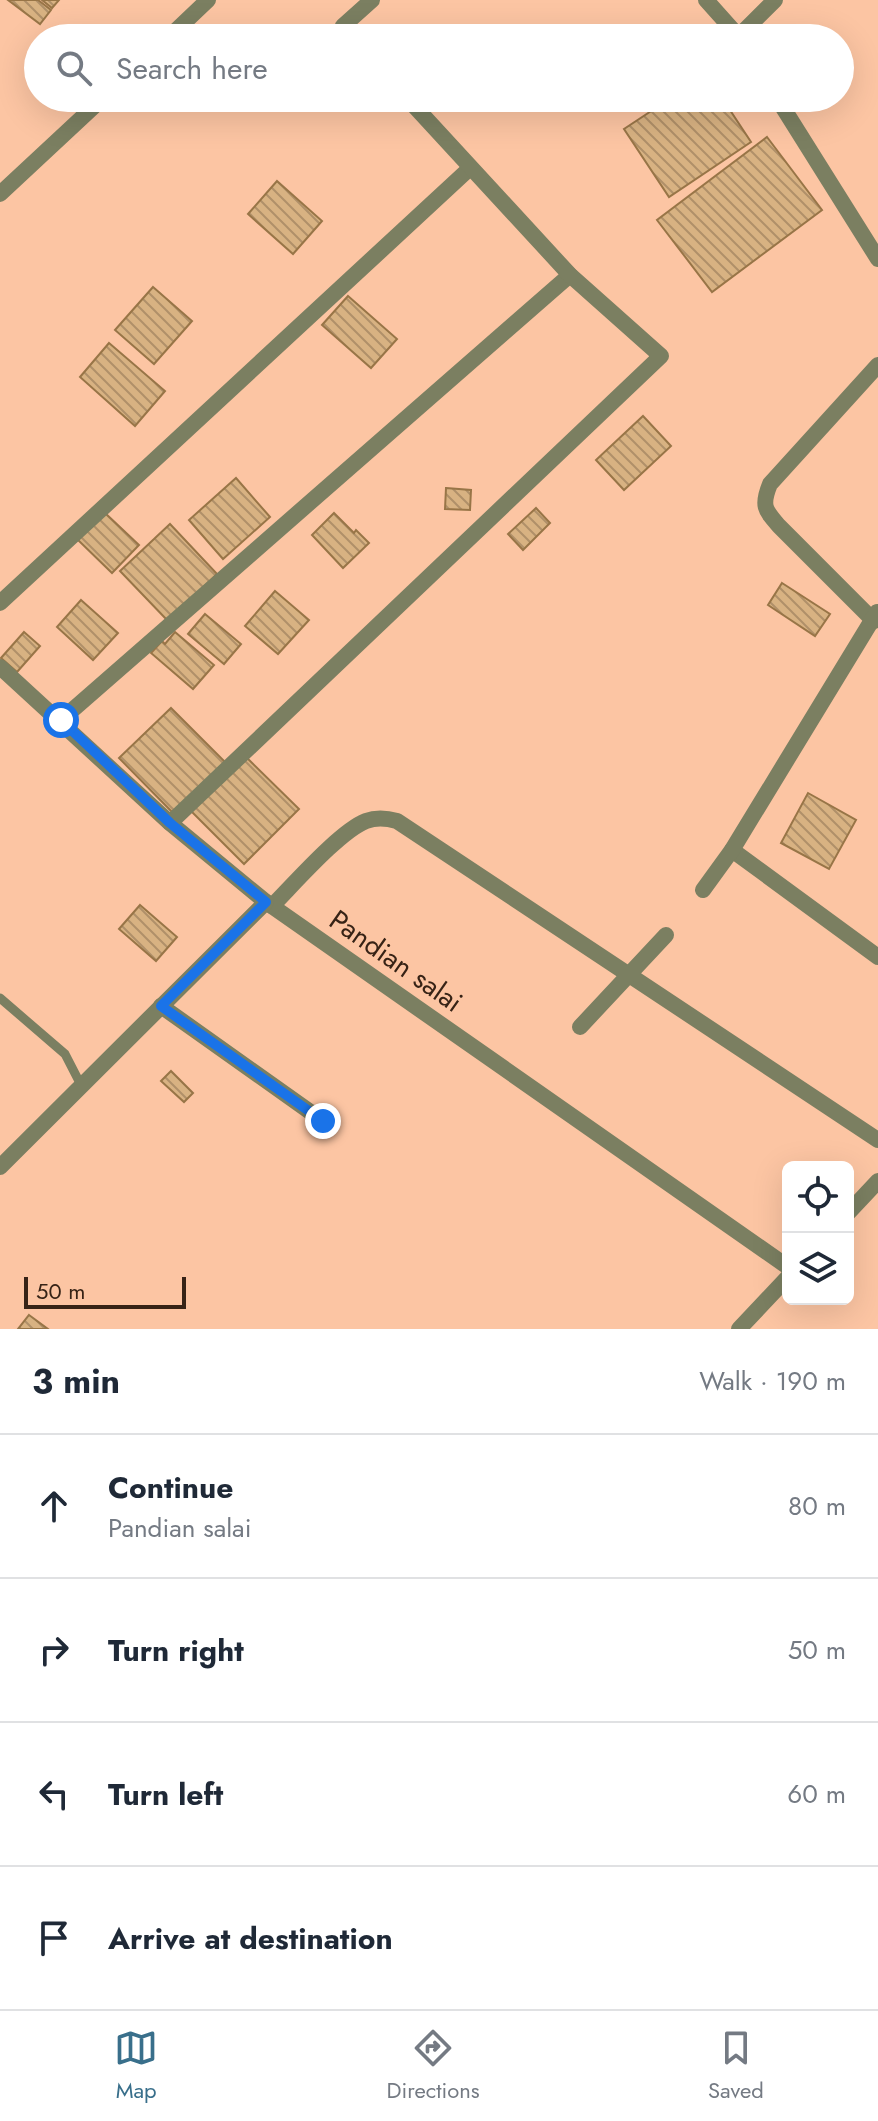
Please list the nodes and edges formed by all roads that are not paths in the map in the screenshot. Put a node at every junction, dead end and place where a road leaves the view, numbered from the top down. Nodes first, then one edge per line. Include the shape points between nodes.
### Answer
1 (208, 0) edge
2 (372, 0) edge
3 (706, 0) edge
4 (775, 0) edge
5 (183, 24) edge
6 (345, 24) edge
7 (727, 24) edge
8 (752, 24) edge
9 (88, 112) edge
10 (419, 112) edge
11 (786, 112) edge
12 (469, 169) junction
13 (0, 194) edge
14 (878, 259) edge
15 (570, 275) junction
16 (878, 365) edge
17 (0, 603) edge
18 (876, 616) edge
19 (0, 667) edge
20 (61, 720) junction
21 (170, 823) junction
22 (732, 850) junction
23 (703, 890) dead end
24 (269, 904) junction
25 (666, 935) dead end
26 (878, 957) edge
27 (630, 975) junction
28 (0, 998) edge
29 (161, 1006) junction
30 (580, 1027) dead end
31 (82, 1087) junction
32 (323, 1121) dead end
33 (878, 1140) edge
34 (0, 1167) edge
35 (878, 1181) edge
36 (854, 1207) edge
37 (782, 1263) edge
38 (782, 1283) edge
39 (739, 1329) edge

1 - 5 street
2 - 6 street
3 - 7 street
4 - 8 street
9 - 13 street
10 - 12 street
11 - 14 street
12 - 15 street
12 - 17 street
15 - 20 street
15 - 21 street via 661,356
16 - 18 street via 770,484 765,497 766,511 779,526
18 - 22 street
19 - 20 street, Pandian salai
20 - 21 street, Pandian salai
21 - 24 street, Pandian salai
22 - 23 street
22 - 26 street
24 - 27 street via 350,831 367,820 384,818 397,821
24 - 29 street
24 - 37 street, Pandian salai
25 - 27 street
27 - 30 street
27 - 33 street
28 - 31 lane via 65,1054
29 - 31 street
29 - 32 street
31 - 34 street
35 - 36 street
38 - 39 street

